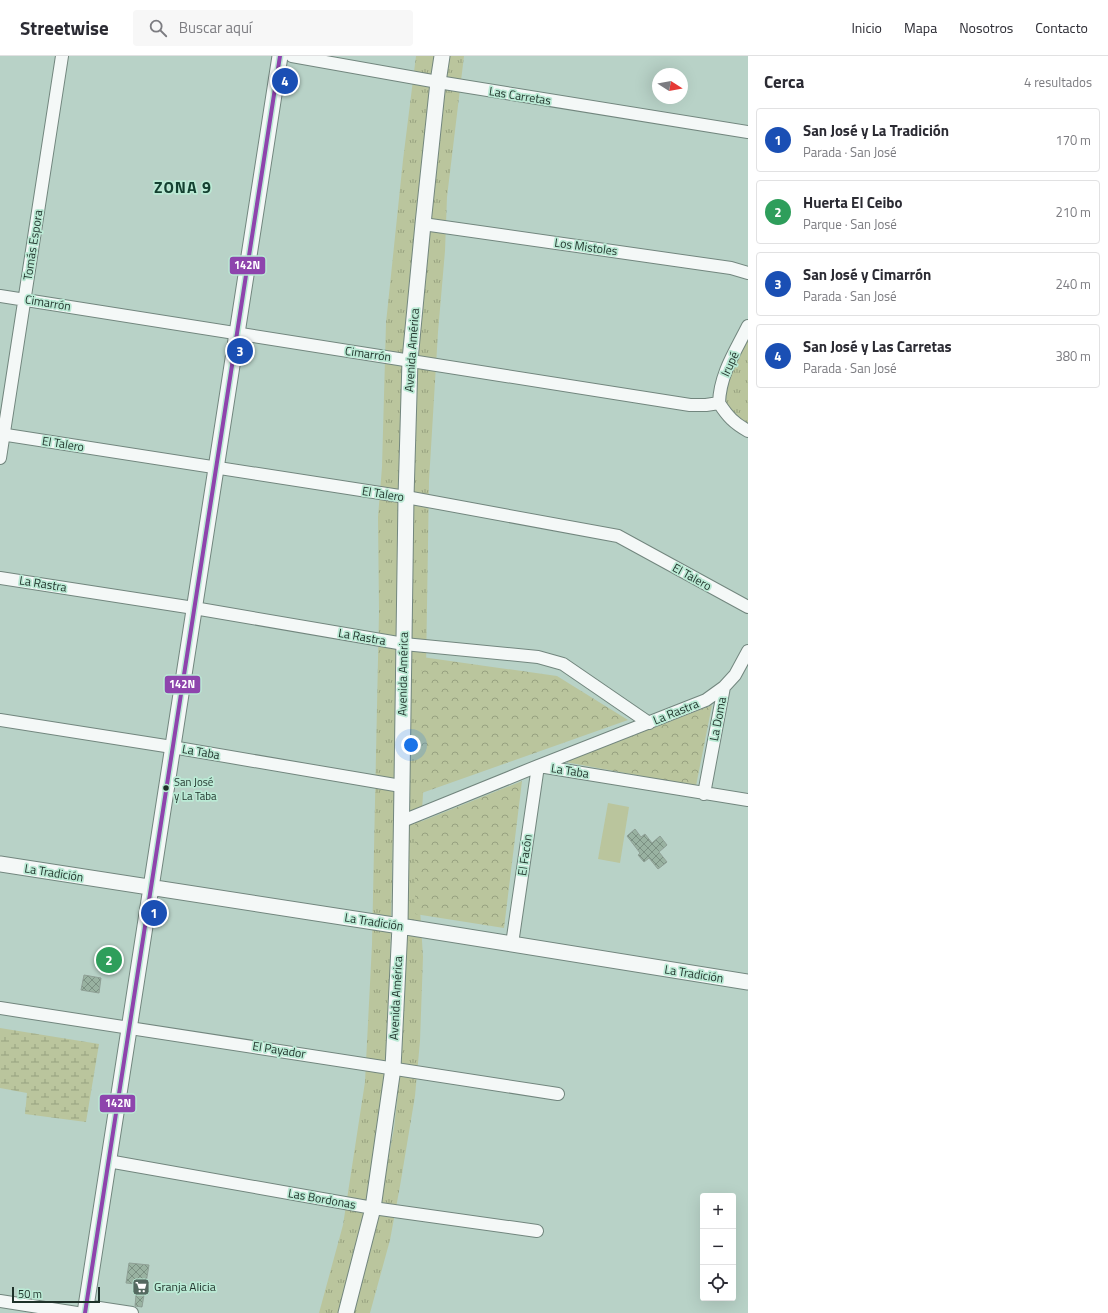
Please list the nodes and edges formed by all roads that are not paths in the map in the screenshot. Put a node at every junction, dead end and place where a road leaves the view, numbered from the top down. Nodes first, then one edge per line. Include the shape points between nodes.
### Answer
1 (62, 56) edge
2 (280, 56) edge
3 (292, 56) edge
4 (442, 56) edge
5 (438, 82) junction
6 (748, 132) edge
7 (423, 224) junction
8 (748, 273) edge
9 (0, 296) edge
10 (24, 300) junction
11 (748, 326) edge
12 (236, 334) junction
13 (410, 360) junction
14 (719, 403) junction
15 (748, 431) edge
16 (2, 434) edge
17 (0, 458) edge
18 (216, 468) junction
19 (406, 497) junction
20 (0, 578) edge
21 (748, 607) edge
22 (194, 608) junction
23 (404, 644) junction
24 (748, 652) edge
25 (724, 687) junction
26 (0, 720) edge
27 (649, 723) junction
28 (172, 747) junction
29 (538, 766) junction
30 (401, 786) junction
31 (704, 794) junction
32 (748, 800) edge
33 (400, 822) junction
34 (0, 864) edge
35 (150, 888) junction
36 (400, 926) junction
37 (512, 944) junction
38 (748, 982) edge
39 (0, 1008) edge
40 (129, 1027) junction
41 (393, 1068) junction
42 (558, 1094) dead end
43 (108, 1161) junction
44 (373, 1208) junction
45 (537, 1230) dead end
46 (0, 1301) edge
47 (83, 1311) edge
48 (132, 1313) edge
49 (346, 1313) edge

1 - 10 street, Tomás Espora
2 - 12 street
3 - 5 street, Las Carretas
4 - 5 street, Avenida América
5 - 6 street, Las Carretas
5 - 7 street, Avenida América
7 - 8 street, Los Mistoles via 723,267
7 - 13 street, Avenida América
9 - 10 street, Cimarrón
10 - 12 street, Cimarrón
10 - 16 street, Tomás Espora
11 - 14 street, Irupé via 724,373
12 - 13 street, Cimarrón
12 - 18 street
13 - 14 street, Cimarrón via 690,405 706,406
13 - 19 street, Avenida América
14 - 15 street via 735,424
16 - 17 street, Tomás Espora
16 - 18 street, El Talero
18 - 19 street, El Talero
18 - 22 street
19 - 21 street, El Talero via 618,536
19 - 23 street, Avenida América
20 - 22 street, La Rastra
22 - 23 street, La Rastra
22 - 28 street
23 - 27 street, La Rastra via 538,657 563,664
23 - 30 street, Avenida América
24 - 25 street, La Doma via 734,676
25 - 27 street, La Rastra via 706,700
25 - 31 street, La Doma
26 - 28 street, La Taba
27 - 29 street
28 - 30 street, La Taba
28 - 35 street
29 - 31 street, La Taba
29 - 33 street, La Taba
29 - 37 street, El Facón
30 - 33 street, Avenida América
31 - 32 street, La Taba
33 - 36 street, Avenida América
34 - 35 street, La Tradición
35 - 36 street, La Tradición
35 - 40 street
36 - 37 street, La Tradición
36 - 41 street, Avenida América
37 - 38 street, La Tradición
39 - 40 street, El Payador
40 - 41 street, El Payador
40 - 43 street
41 - 42 street, El Payador
41 - 44 street, Avenida América
43 - 44 street, Las Bordonas
43 - 47 street
44 - 45 street, Las Bordonas
44 - 49 street, Avenida América
46 - 47 street
47 - 48 street

